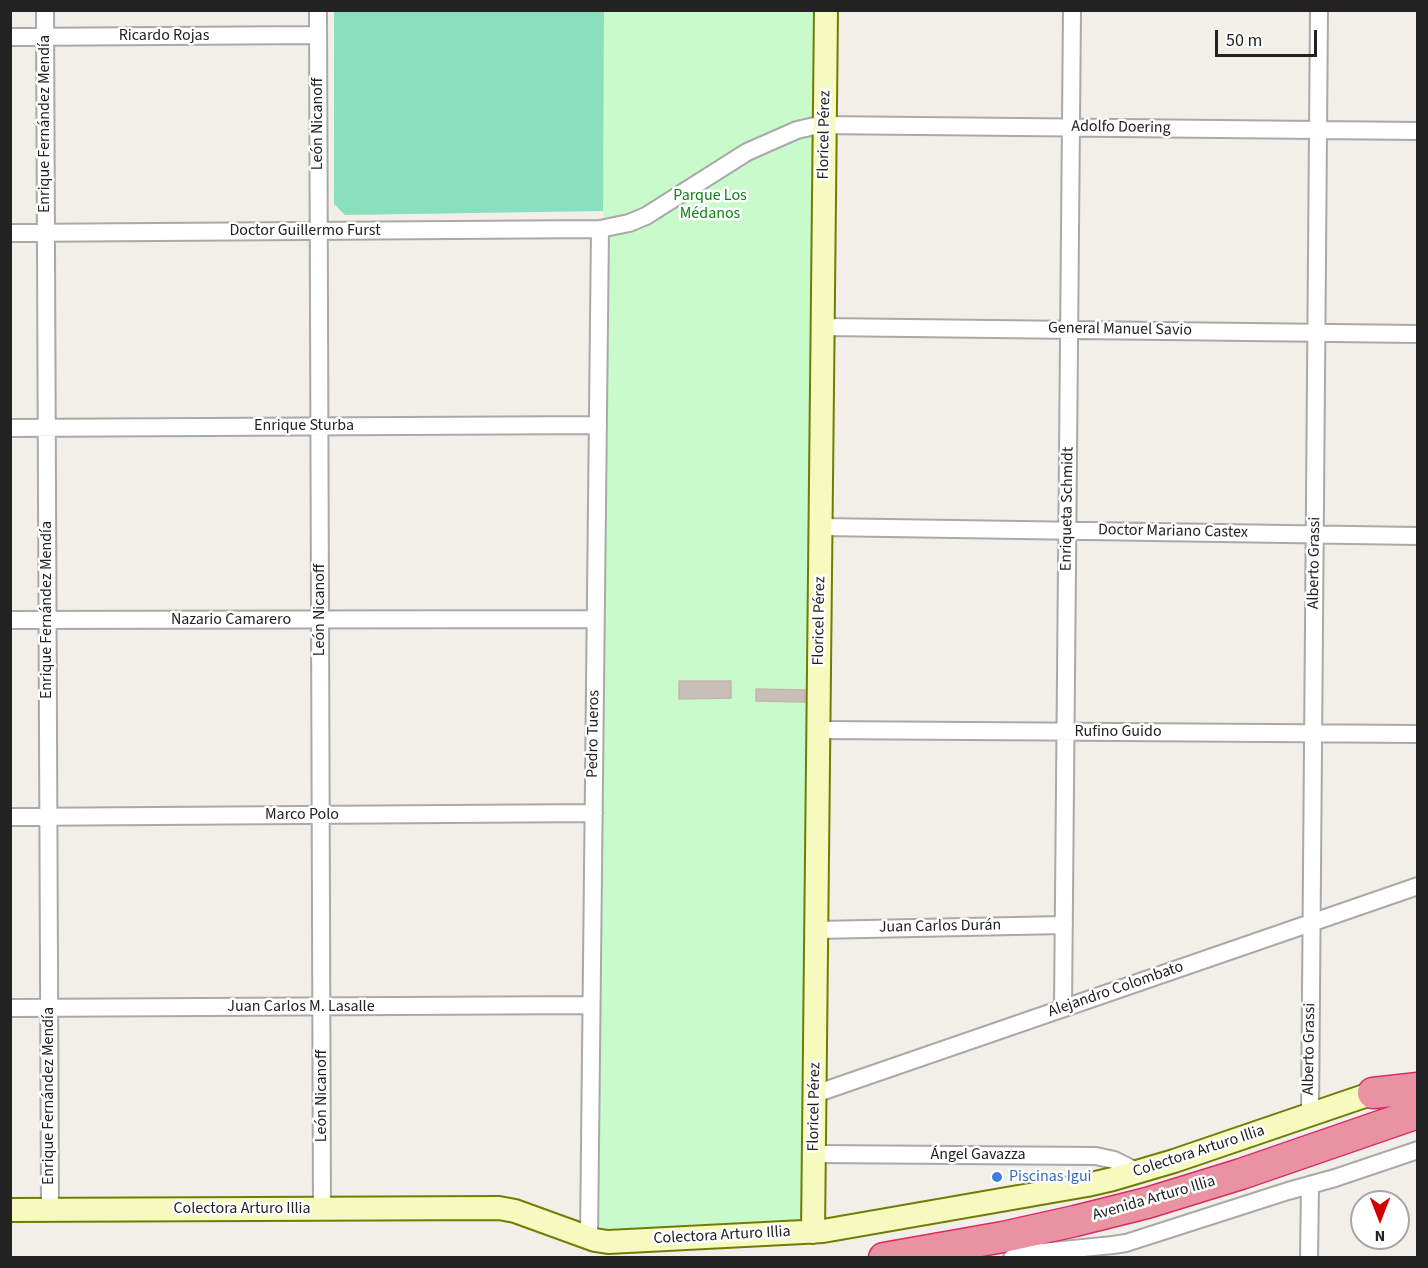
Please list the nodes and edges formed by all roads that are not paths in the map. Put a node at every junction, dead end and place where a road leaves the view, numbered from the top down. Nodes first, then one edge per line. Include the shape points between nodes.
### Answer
1 (45, 10) edge
2 (318, 10) edge
3 (826, 10) edge
4 (1072, 10) edge
5 (1320, 10) edge
6 (318, 35) junction
7 (10, 37) edge
8 (45, 37) junction
9 (825, 125) junction
10 (1071, 127) junction
11 (1318, 130) junction
12 (1418, 131) edge
13 (600, 229) junction
14 (319, 231) junction
15 (10, 233) edge
16 (46, 233) junction
17 (823, 327) junction
18 (1070, 330) junction
19 (1317, 332) junction
20 (1418, 333) edge
21 (598, 425) junction
22 (320, 426) junction
23 (47, 427) junction
24 (10, 428) edge
25 (821, 527) junction
26 (1068, 531) junction
27 (1315, 534) junction
28 (1418, 536) edge
29 (320, 619) junction
30 (596, 619) junction
31 (10, 620) edge
32 (47, 620) junction
33 (819, 730) junction
34 (1066, 732) junction
35 (1313, 733) junction
36 (1418, 734) edge
37 (594, 813) junction
38 (321, 815) junction
39 (10, 817) edge
40 (48, 817) junction
41 (1418, 886) edge
42 (1312, 922) junction
43 (1064, 925) junction
44 (816, 930) junction
45 (591, 1005) junction
46 (321, 1006) junction
47 (10, 1008) edge
48 (49, 1008) junction
49 (1063, 1008) junction
50 (1418, 1078) edge
51 (1418, 1088) edge
52 (1373, 1093) junction
53 (815, 1094) junction
54 (1418, 1113) edge
55 (1310, 1114) junction
56 (1418, 1150) edge
57 (814, 1154) junction
58 (1138, 1172) junction
59 (1310, 1185) junction
60 (322, 1209) junction
61 (10, 1210) edge
62 (50, 1210) junction
63 (813, 1232) junction
64 (589, 1238) junction
65 (884, 1257) edge
66 (1012, 1257) edge
67 (1309, 1257) edge

1 - 8 street, Enrique Fernández Mendía
2 - 6 street, León Nicanoff
3 - 9 street, Floricel Pérez
4 - 10 street, Enriqueta Schmidt
5 - 11 street, Alberto Grassi
6 - 8 street, Ricardo Rojas
6 - 14 street, León Nicanoff
7 - 8 street, Ricardo Rojas
8 - 16 street, Enrique Fernández Mendía
9 - 10 street, Adolfo Doering
9 - 13 street, Adolfo Doering via 805,127 755,148 646,216
9 - 17 street, Floricel Pérez
10 - 11 street, Adolfo Doering
10 - 18 street, Enriqueta Schmidt
11 - 12 street, Adolfo Doering
11 - 19 street, Alberto Grassi
13 - 14 street, Doctor Guillermo Furst
13 - 21 street, Pedro Tueros
14 - 16 street, Doctor Guillermo Furst
14 - 22 street, León Nicanoff
15 - 16 street, Doctor Guillermo Furst
16 - 23 street, Enrique Fernández Mendía
17 - 18 street, General Manuel Savio
17 - 25 street, Floricel Pérez
18 - 19 street, General Manuel Savio
18 - 26 street, Enriqueta Schmidt
19 - 20 street, General Manuel Savio
19 - 27 street, Alberto Grassi
21 - 22 street, Enrique Sturba
21 - 30 street, Pedro Tueros
22 - 23 street, Enrique Sturba
22 - 29 street, León Nicanoff
23 - 24 street, Enrique Sturba
23 - 32 street, Enrique Fernández Mendía
25 - 26 street, Doctor Mariano Castex
25 - 33 street, Floricel Pérez
26 - 27 street, Doctor Mariano Castex
26 - 34 street, Enriqueta Schmidt
27 - 28 street, Doctor Mariano Castex
27 - 35 street, Alberto Grassi
29 - 30 street, Nazario Camarero
29 - 32 street, Nazario Camarero
29 - 38 street, León Nicanoff
30 - 37 street, Pedro Tueros
31 - 32 street, Nazario Camarero
32 - 40 street, Enrique Fernández Mendía
33 - 34 street, Rufino Guido
33 - 44 street, Floricel Pérez
34 - 35 street, Rufino Guido
34 - 43 street, Enriqueta Schmidt
35 - 36 street, Rufino Guido
35 - 42 street, Alberto Grassi
37 - 38 street, Marco Polo
37 - 45 street, Pedro Tueros
38 - 40 street, Marco Polo
38 - 46 street, León Nicanoff
39 - 40 street, Marco Polo
40 - 48 street, Enrique Fernández Mendía
41 - 42 street, Alejandro Colombato
42 - 49 street, Alejandro Colombato
42 - 55 street, Alberto Grassi
43 - 44 street, Juan Carlos Durán
43 - 49 street, Enriqueta Schmidt
44 - 53 street, Floricel Pérez
45 - 46 street, Juan Carlos M. Lasalle
45 - 64 street, Pedro Tueros
46 - 48 street, Juan Carlos M. Lasalle
46 - 60 street, León Nicanoff
47 - 48 street, Juan Carlos M. Lasalle
48 - 62 street, Enrique Fernández Mendía
49 - 53 street, Alejandro Colombato
50 - 52 street, Colectora Arturo Illia
51 - 52 highway
52 - 55 street, Colectora Arturo Illia
53 - 57 street, Floricel Pérez
54 - 65 highway, Avenida Arturo Illia via 1147,1203 1003,1237
55 - 58 street, Colectora Arturo Illia
56 - 59 street
57 - 58 street, Ángel Gavazza via 1096,1156
57 - 63 street, Floricel Pérez
58 - 63 street, Colectora Arturo Illia via 1087,1185
59 - 66 street via 1126,1243
59 - 67 street
60 - 62 street, Colectora Arturo Illia
60 - 64 street, Colectora Arturo Illia via 499,1208
61 - 62 street, Colectora Arturo Illia
63 - 64 street, Colectora Arturo Illia via 614,1242

